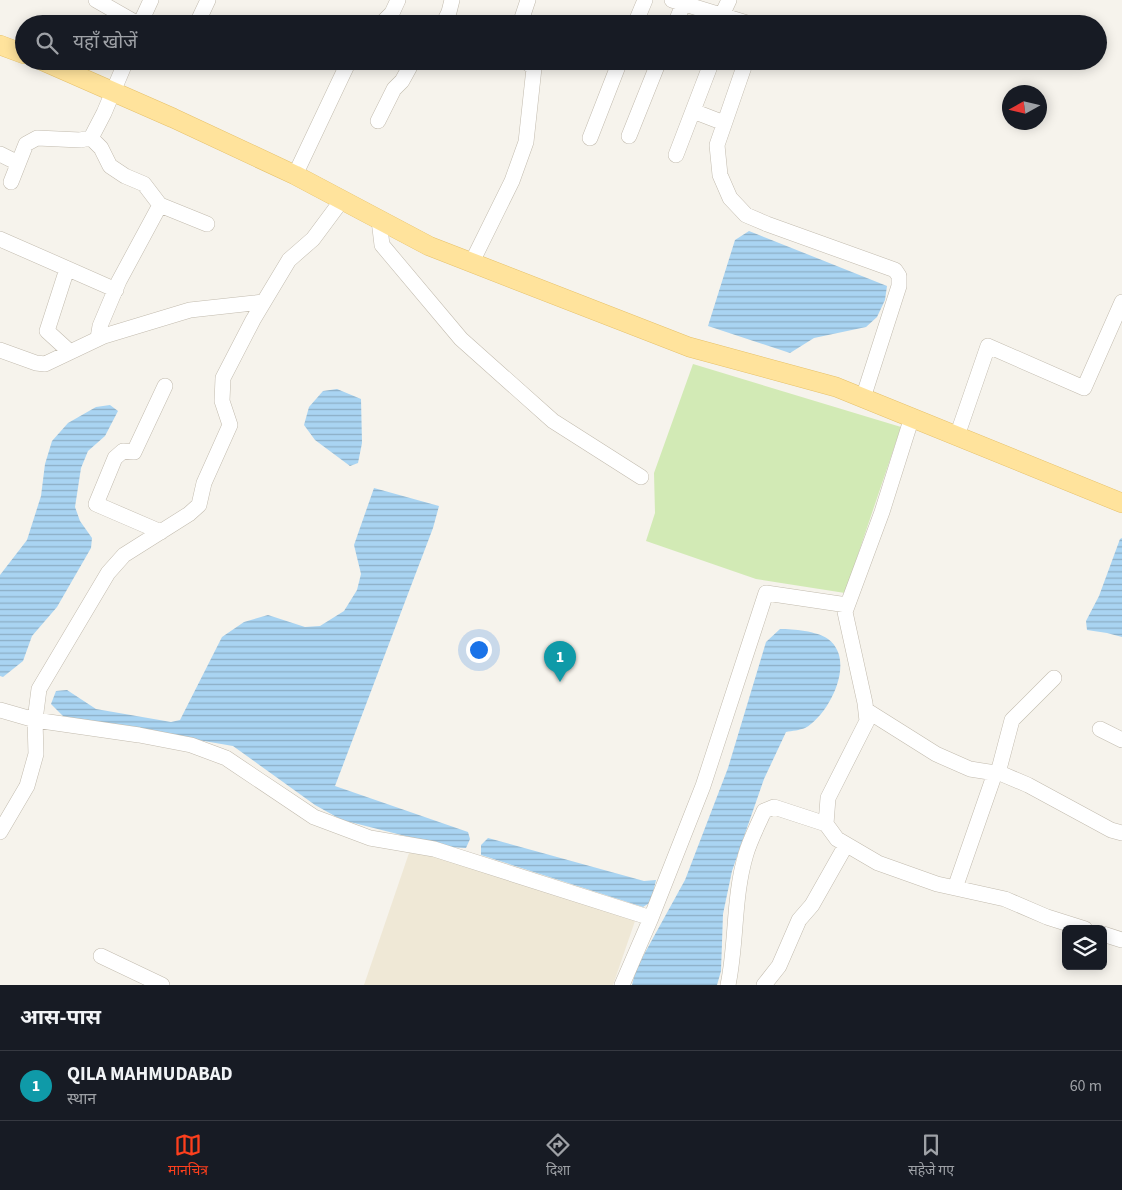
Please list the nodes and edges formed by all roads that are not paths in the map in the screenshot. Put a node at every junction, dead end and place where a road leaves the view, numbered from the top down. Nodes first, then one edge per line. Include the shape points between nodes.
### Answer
1 (96, 0) edge
2 (151, 0) edge
3 (208, 0) edge
4 (398, 0) edge
5 (452, 0) edge
6 (528, 0) edge
7 (645, 0) edge
8 (729, 0) edge
9 (680, 1) edge
10 (123, 15) edge
11 (144, 15) edge
12 (201, 15) edge
13 (390, 15) edge
14 (448, 15) edge
15 (523, 15) edge
16 (639, 15) edge
17 (677, 15) edge
18 (722, 15) joint
19 (0, 45) edge
20 (15, 51) edge
21 (63, 70) edge
22 (122, 70) edge
23 (345, 70) edge
24 (408, 70) edge
25 (534, 70) edge
26 (616, 70) edge
27 (655, 70) edge
28 (709, 70) edge
29 (743, 70) edge
30 (112, 92) junction
31 (693, 111) junction
32 (378, 121) dead end
33 (724, 123) junction
34 (629, 136) dead end
35 (92, 138) junction
36 (590, 138) dead end
37 (0, 154) edge
38 (676, 154) dead end
39 (18, 163) junction
40 (295, 176) junction
41 (11, 182) dead end
42 (342, 200) junction
43 (160, 205) junction
44 (380, 220) junction
45 (207, 224) dead end
46 (0, 239) edge
47 (472, 262) junction
48 (67, 269) junction
49 (116, 290) junction
50 (264, 302) junction
51 (1122, 302) edge
52 (98, 338) junction
53 (0, 350) edge
54 (70, 352) junction
55 (165, 386) dead end
56 (863, 398) junction
57 (912, 417) junction
58 (957, 436) junction
59 (641, 477) dead end
60 (1122, 503) edge
61 (161, 532) junction
62 (848, 605) junction
63 (1054, 678) dead end
64 (0, 710) edge
65 (866, 710) junction
66 (35, 720) junction
67 (1100, 729) dead end
68 (1122, 740) edge
69 (996, 773) junction
70 (826, 824) junction
71 (0, 832) edge
72 (1122, 833) edge
73 (846, 844) junction
74 (955, 888) junction
75 (650, 918) junction
76 (1072, 925) edge
77 (1107, 935) edge
78 (1122, 940) edge
79 (101, 956) dead end
80 (162, 985) edge
81 (622, 985) edge
82 (728, 985) edge
83 (764, 985) edge

1 - 10 street
2 - 11 street
3 - 12 street
4 - 13 street
5 - 14 street
6 - 15 street
7 - 16 street
8 - 18 street
9 - 17 street
9 - 18 street
19 - 20 main road
21 - 30 main road
22 - 30 street
23 - 40 street
24 - 32 street
25 - 47 street via 526,142 512,181
26 - 36 street
27 - 34 street
28 - 31 street
29 - 33 street
30 - 35 street
30 - 40 main road
31 - 33 street
31 - 38 street
33 - 56 street via 717,145 720,175 730,198 746,215 895,270 899,276 899,286
35 - 39 street via 37,138 26,144
35 - 43 street via 110,166 144,184
37 - 39 street
39 - 41 street
40 - 42 main road
42 - 44 main road
42 - 50 street via 313,239 289,260
43 - 45 street
43 - 49 street
44 - 47 main road via 429,246
44 - 59 street via 382,245 461,339 553,421
46 - 48 street
47 - 56 main road via 689,347 836,386
48 - 49 street
48 - 54 street via 48,331
49 - 52 street
50 - 52 street via 190,310
50 - 61 street via 223,378 222,401 230,425 204,483 199,505
51 - 58 street via 1084,388 988,346
52 - 54 street
53 - 54 street via 45,364
55 - 61 street via 134,452 123,451 115,458 96,504
56 - 57 main road
57 - 58 main road
57 - 62 street
58 - 60 main road
61 - 66 street via 124,555 108,573 39,689
62 - 65 street via 845,612
62 - 75 street via 766,594 703,786
63 - 69 street via 1012,720
64 - 66 street
65 - 69 street via 936,754 970,768
65 - 70 street via 867,721 828,798
66 - 71 street via 36,754 27,786
66 - 75 street via 191,745 226,758 314,818 370,838 434,849
67 - 68 street
69 - 72 street via 1028,785
69 - 74 street
70 - 73 street via 837,839
70 - 82 street via 774,807 764,811 746,854 735,912
73 - 74 street via 878,863
73 - 83 street via 800,920 779,966
74 - 76 street via 1005,899
75 - 81 street
77 - 78 street
79 - 80 street

